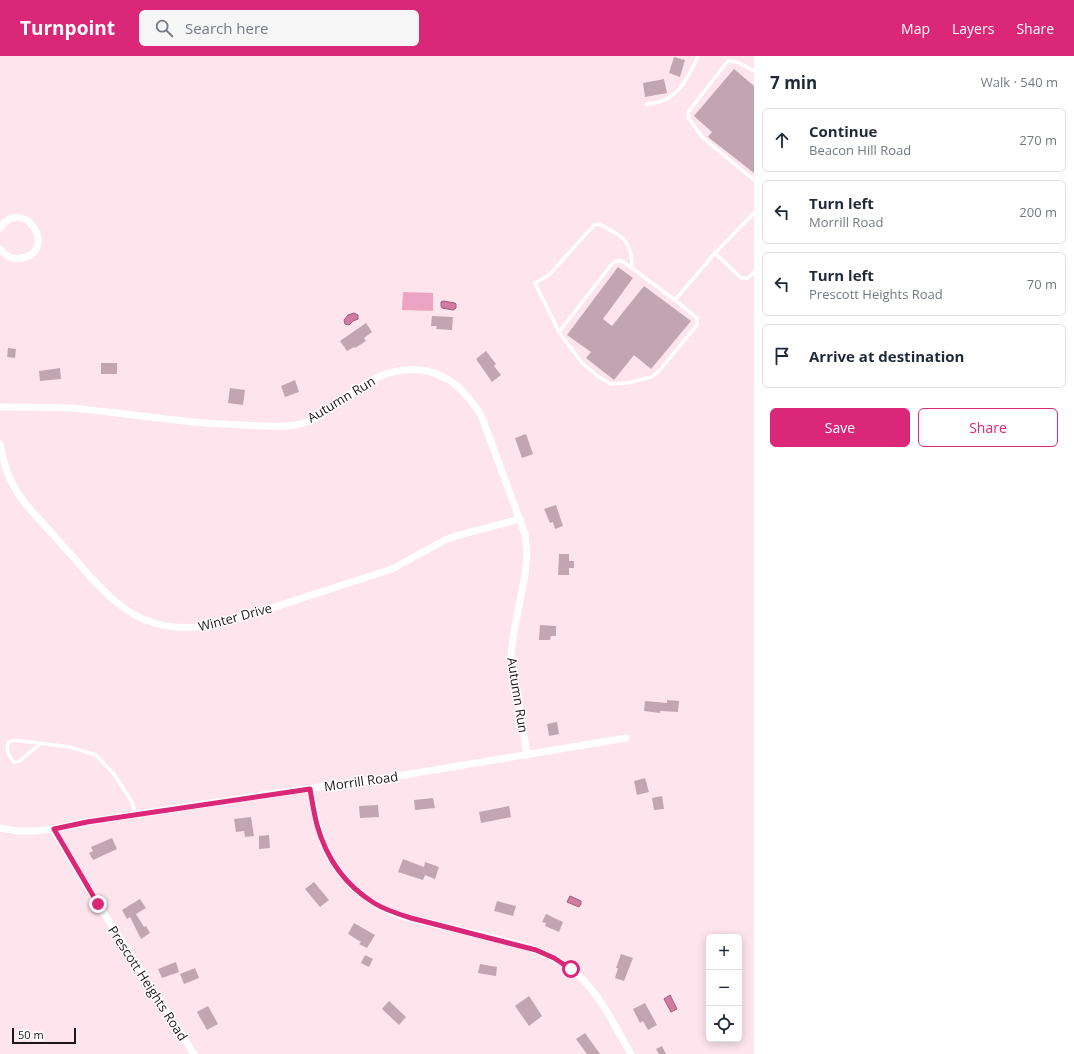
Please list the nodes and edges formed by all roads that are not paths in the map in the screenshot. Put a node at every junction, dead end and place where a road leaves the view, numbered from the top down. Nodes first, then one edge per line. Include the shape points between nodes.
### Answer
1 (698, 56) edge
2 (754, 71) edge
3 (646, 104) dead end
4 (754, 180) edge
5 (754, 213) edge
6 (0, 228) edge
7 (0, 249) edge
8 (716, 253) junction
9 (632, 268) junction
10 (754, 272) edge
11 (676, 300) junction
12 (559, 332) junction
13 (0, 407) edge
14 (0, 444) edge
15 (520, 518) junction
16 (626, 738) dead end
17 (41, 743) junction
18 (527, 755) junction
19 (310, 789) junction
20 (136, 815) junction
21 (0, 828) edge
22 (54, 829) junction
23 (194, 1054) edge
24 (631, 1054) edge

1 - 3 lane via 679,90 663,101
2 - 4 lane via 737,62 728,61 688,112 689,119 703,138
5 - 8 lane
6 - 7 street via 8,220 21,218 33,224 38,236 35,249 24,258 11,258
8 - 10 lane via 741,278 748,278
8 - 11 lane
9 - 11 lane
9 - 12 lane via 622,261 616,261 611,265
9 - 12 lane via 630,247 625,240 599,224 594,225 549,274 535,283
11 - 12 lane via 697,318 697,325 652,377 611,384 583,364
13 - 15 street, Autumn Run via 67,408 236,425 296,425 315,418 364,384 382,375 402,370 421,370 440,375 457,385 471,399 481,415
14 - 15 street, Winter Drive via 8,476 18,493 103,590 134,615 172,628 222,623 248,615 392,569 445,540
15 - 18 street, Autumn Run via 527,554 511,653
16 - 18 street, Morrill Road
17 - 17 lane via 14,740 8,743 7,750 14,762 20,761
17 - 20 lane via 96,754 114,774 132,802
18 - 19 street, Morrill Road
19 - 20 street, Morrill Road
19 - 24 street via 324,844 344,878 358,892 392,912 516,944 554,958 586,982
20 - 22 street, Morrill Road
21 - 22 street, Morrill Road via 17,831
22 - 23 street, Prescott Heights Road via 98,904

